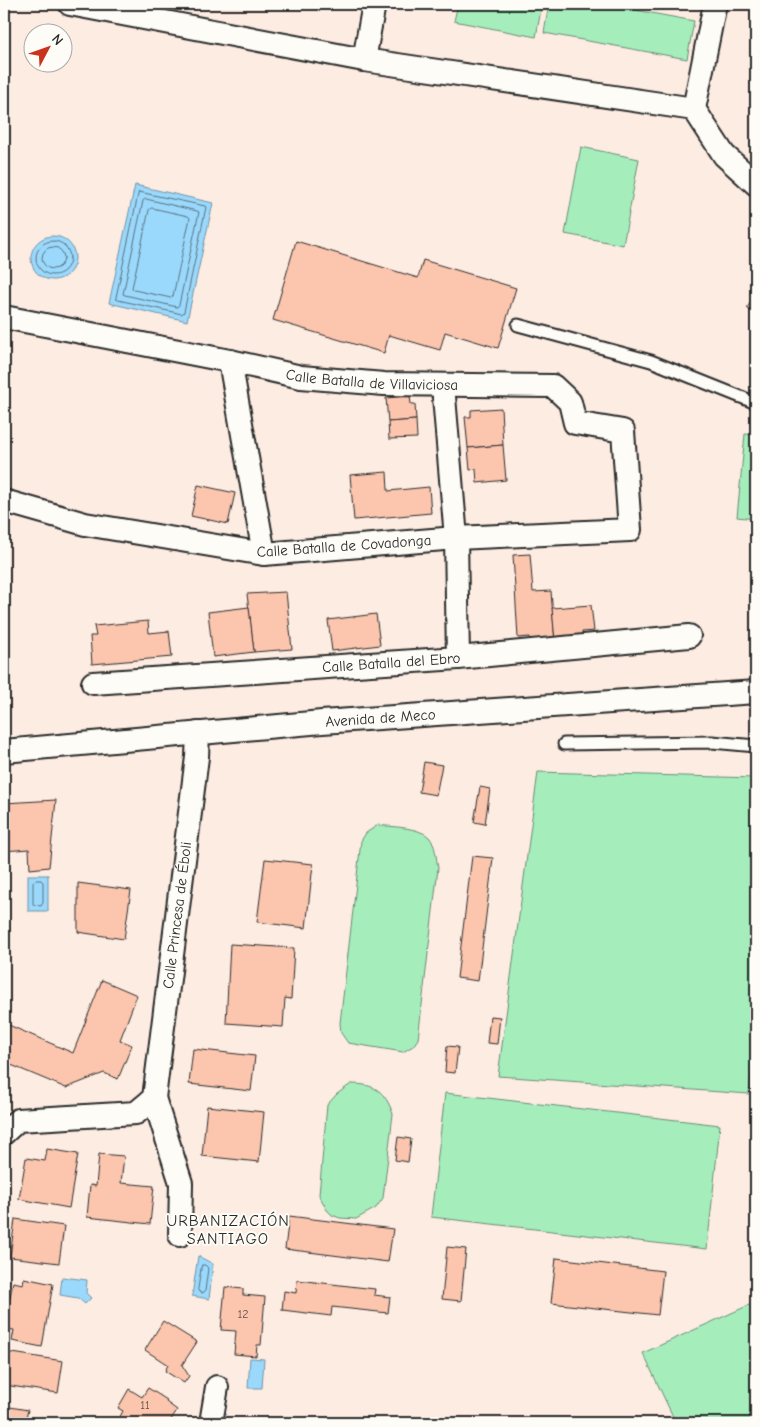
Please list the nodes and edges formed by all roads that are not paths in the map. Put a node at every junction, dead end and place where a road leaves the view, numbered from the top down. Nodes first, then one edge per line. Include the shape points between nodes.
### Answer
1 (70, 4) edge
2 (374, 4) edge
3 (714, 4) edge
4 (364, 60) junction
5 (694, 109) junction
6 (756, 184) edge
7 (4, 317) edge
8 (518, 325) dead end
9 (230, 361) junction
10 (443, 385) junction
11 (756, 403) edge
12 (4, 502) edge
13 (630, 530) joint
14 (456, 538) junction
15 (264, 554) junction
16 (689, 636) dead end
17 (458, 658) junction
18 (93, 683) dead end
19 (756, 692) edge
20 (198, 733) junction
21 (564, 744) dead end
22 (756, 746) edge
23 (4, 752) edge
24 (154, 1098) junction
25 (4, 1133) edge
26 (180, 1235) dead end
27 (217, 1387) dead end
28 (211, 1423) edge

1 - 4 street
2 - 4 street
3 - 5 street
4 - 5 street
5 - 6 street via 724,155
7 - 9 street, Calle Batalla de Villaviciosa
8 - 11 lane via 650,361
9 - 10 street, Calle Batalla de Villaviciosa via 301,377
9 - 15 street
10 - 13 street, Calle Batalla de Villaviciosa via 553,386 570,402 576,424 623,431
10 - 14 street
12 - 15 street, Calle Batalla de Covadonga via 85,524
13 - 14 street, Calle Batalla de Covadonga
14 - 15 street, Calle Batalla de Covadonga
14 - 17 street
16 - 17 street, Calle Batalla del Ebro
17 - 18 street, Calle Batalla del Ebro
19 - 20 street, Avenida de Meco
20 - 23 street, Avenida de Meco
20 - 24 street, Calle Princesa de Éboli
21 - 22 lane via 712,742
24 - 25 street via 136,1113 18,1120
24 - 26 street, Calle Princesa de Éboli via 181,1183
27 - 28 street

